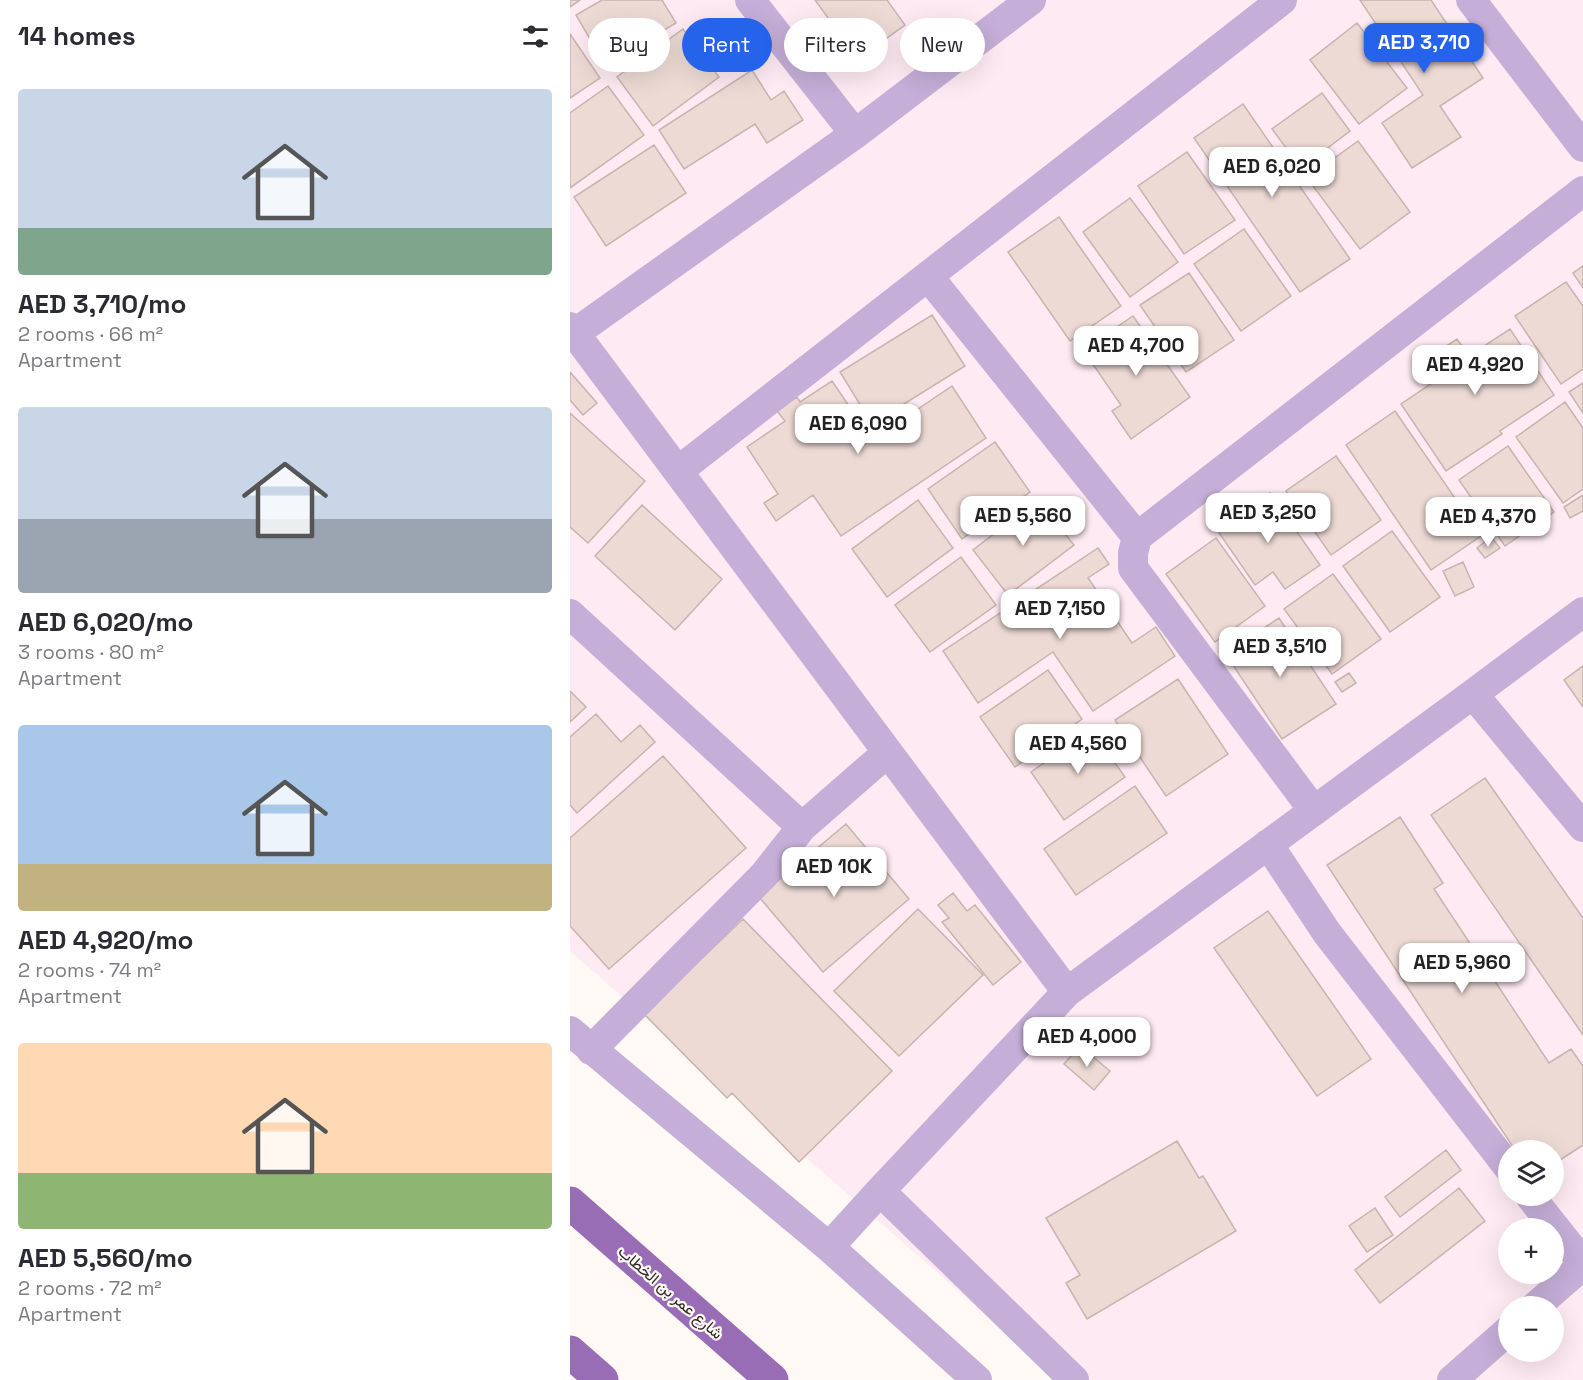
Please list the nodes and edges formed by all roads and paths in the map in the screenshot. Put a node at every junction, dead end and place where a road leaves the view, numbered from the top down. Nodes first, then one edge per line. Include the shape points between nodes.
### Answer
1 (750, 0) edge
2 (1031, 0) edge
3 (1282, 0) edge
4 (1471, 0) edge
5 (855, 134) junction
6 (1583, 147) edge
7 (1583, 191) edge
8 (928, 276) junction
9 (572, 330) edge
10 (678, 471) junction
11 (1137, 537) junction
12 (1583, 612) edge
13 (570, 614) edge
14 (1473, 694) junction
15 (888, 752) junction
16 (1314, 811) junction
17 (802, 827) junction
18 (1583, 827) edge
19 (1269, 844) junction
20 (1067, 992) junction
21 (580, 1040) edge
22 (1498, 1154) edge
23 (880, 1191) junction
24 (570, 1203) edge
25 (1538, 1206) edge
26 (829, 1247) junction
27 (1583, 1264) edge
28 (1547, 1296) edge
29 (1498, 1340) edge
30 (570, 1352) edge
31 (602, 1380) edge
32 (772, 1380) edge
33 (977, 1380) edge
34 (1074, 1380) edge
35 (1452, 1380) edge

1 - 5 street
2 - 5 street
3 - 8 street
4 - 6 street
5 - 9 street
7 - 11 street
8 - 10 street
8 - 11 street
9 - 10 street
10 - 15 street
11 - 16 street via 1133,568
12 - 14 street
13 - 17 street
14 - 16 street
14 - 18 street
15 - 17 street
15 - 20 street
16 - 19 street
17 - 21 street via 764,875
19 - 20 street
19 - 22 street via 1327,933
20 - 23 street
21 - 26 street
23 - 26 street
23 - 34 street
24 - 32 main road, شارع عمر بن الخطاب
25 - 27 street
26 - 33 street
27 - 28 street
29 - 35 street
30 - 31 main road

